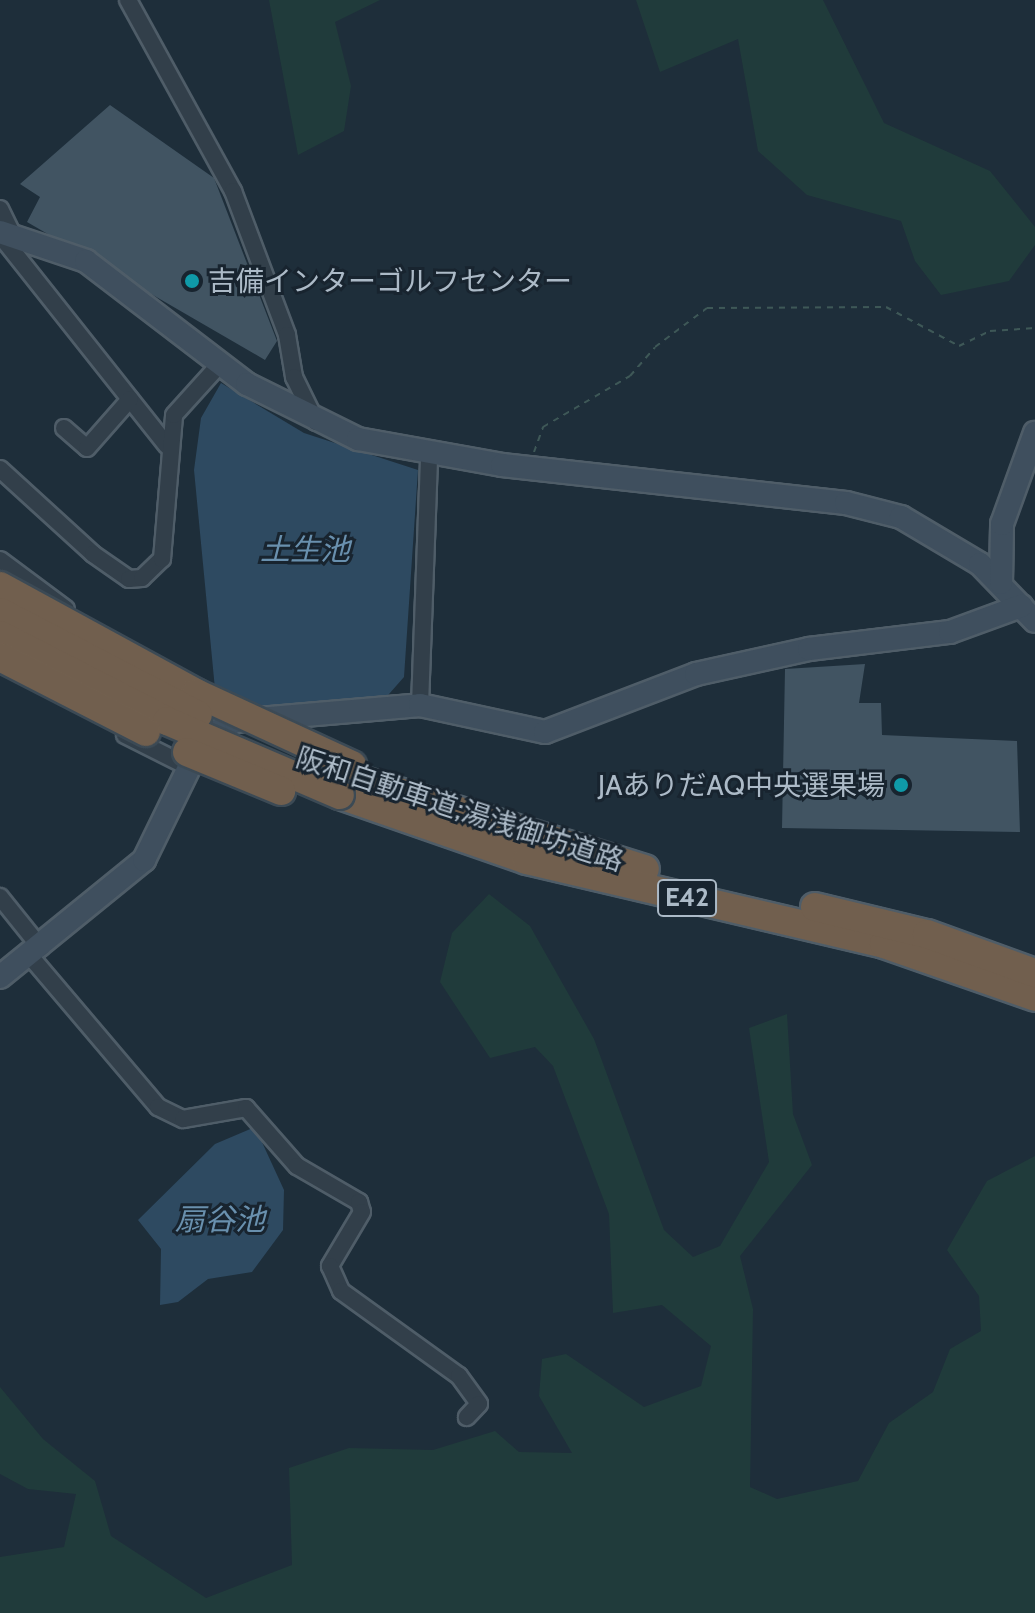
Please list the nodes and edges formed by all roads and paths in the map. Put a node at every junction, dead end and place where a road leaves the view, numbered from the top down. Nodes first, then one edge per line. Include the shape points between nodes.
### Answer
1 (128, 0) edge
2 (0, 209) edge
3 (4, 234) edge
4 (1035, 328) edge
5 (221, 363) junction
6 (130, 399) junction
7 (317, 423) junction
8 (64, 428) dead end
9 (1035, 433) edge
10 (167, 446) junction
11 (429, 455) junction
12 (528, 468) junction
13 (0, 469) edge
14 (0, 560) edge
15 (1001, 583) junction
16 (0, 586) edge
17 (0, 612) edge
18 (1028, 614) edge
19 (0, 635) edge
20 (0, 657) edge
21 (0, 669) edge
22 (420, 705) junction
23 (142, 744) junction
24 (187, 766) junction
25 (344, 786) junction
26 (0, 897) edge
27 (36, 952) junction
28 (1035, 973) edge
29 (0, 977) edge
30 (1035, 997) edge
31 (467, 1417) dead end

1 - 7 street via 233,191 287,335 294,377
2 - 3 street
3 - 5 street via 109,275
3 - 6 street
4 - 12 path via 990,331 959,346 886,307 707,308 630,376 543,427
5 - 7 street
5 - 10 street via 180,404
6 - 8 street via 87,448
6 - 10 street
7 - 11 street
9 - 15 street via 1002,524
10 - 13 street via 162,559 142,578 129,579 93,554
11 - 12 street
11 - 22 street
12 - 15 street via 846,503 901,517 946,540
14 - 23 street via 73,614 165,668
15 - 18 street
16 - 25 highway, bridge via 196,693
17 - 25 highway, 阪和自動車道;湯浅御坊道路 / E42, bridge
18 - 22 street via 950,632 809,649 696,674 545,732
19 - 25 highway, 阪和自動車道;湯浅御坊道路 / E42, bridge via 205,739
20 - 25 highway, bridge via 209,763
21 - 23 street
22 - 24 street via 249,716 211,733
23 - 24 street
24 - 27 street via 172,814 144,860
25 - 28 highway, 阪和自動車道;湯浅御坊道路 / E42 via 927,934
25 - 30 highway, 阪和自動車道;湯浅御坊道路 / E42 via 527,860 884,944
26 - 27 street
27 - 29 street
27 - 31 street via 158,1107 183,1119 246,1108 297,1166 359,1202 362,1212 330,1266 341,1291 468,1385 479,1404

